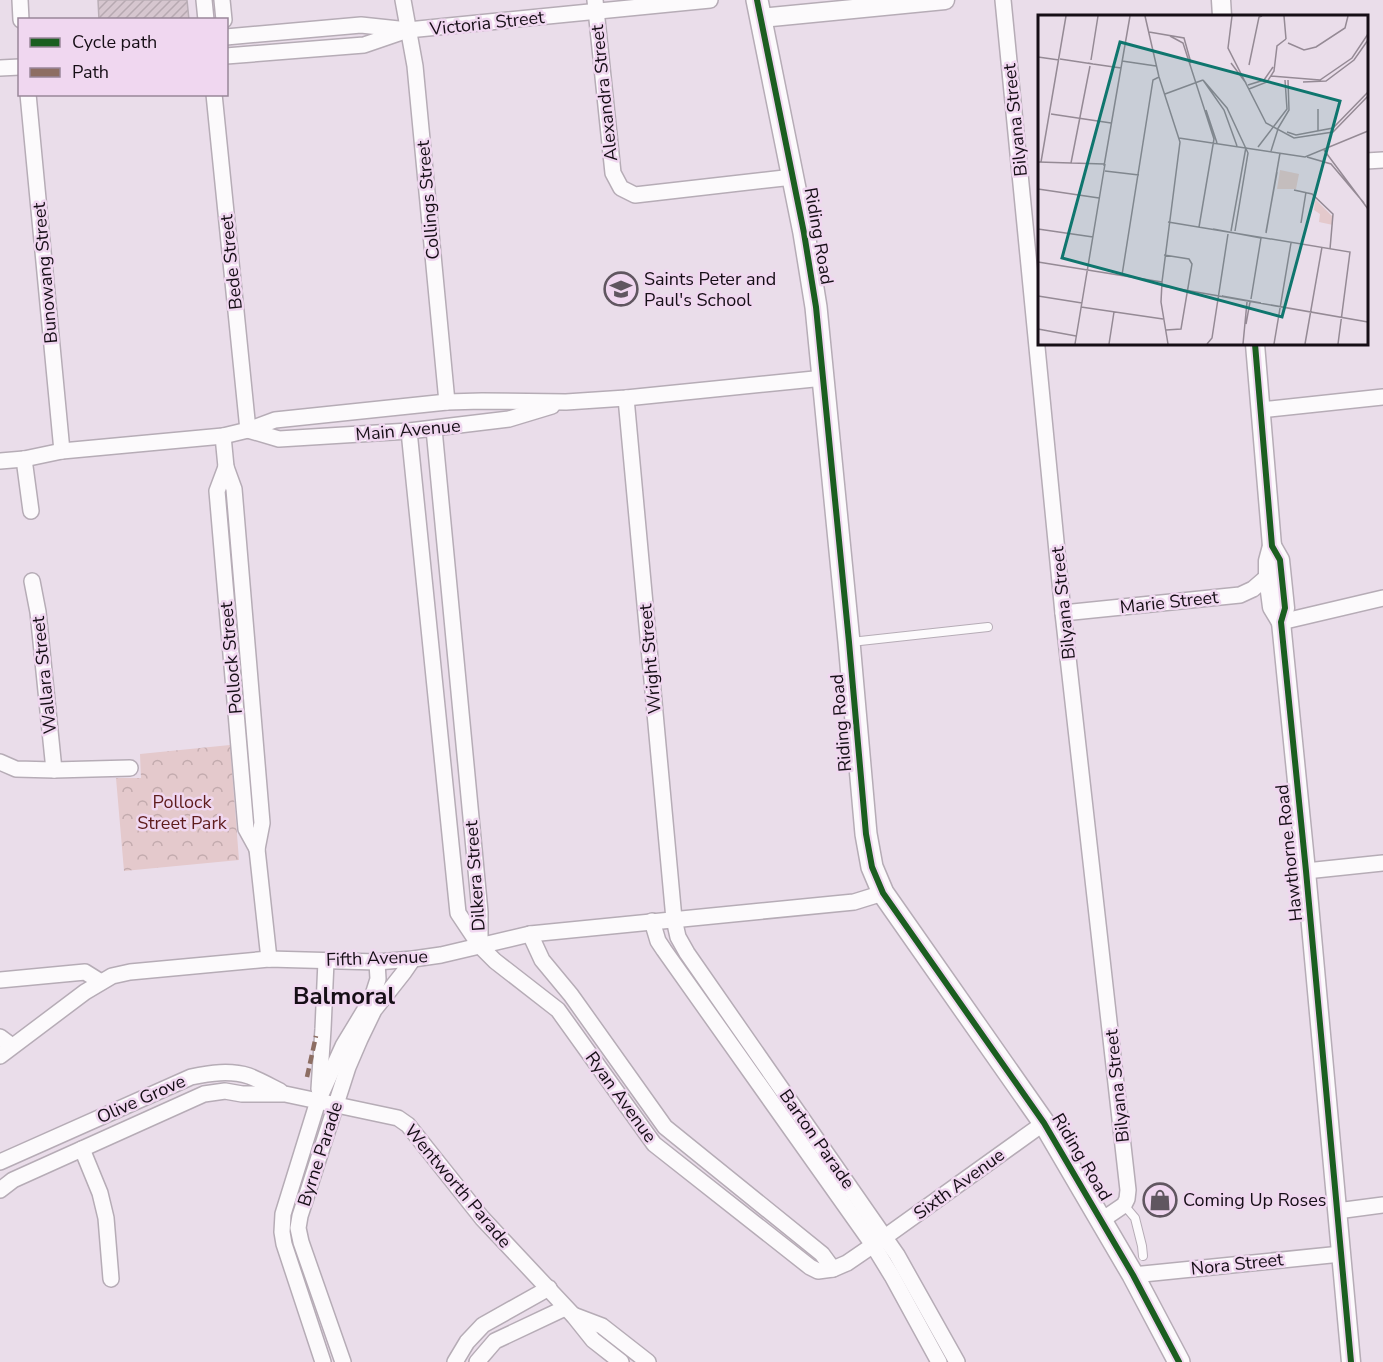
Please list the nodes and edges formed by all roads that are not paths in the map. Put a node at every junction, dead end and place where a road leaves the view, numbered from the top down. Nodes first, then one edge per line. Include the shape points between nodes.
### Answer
1 (20, 0) edge
2 (204, 0) edge
3 (222, 0) edge
4 (403, 0) edge
5 (710, 0) edge
6 (945, 0) edge
7 (1003, 0) edge
8 (1221, 0) edge
9 (595, 6) edge
10 (759, 9) edge
11 (1222, 15) edge
12 (21, 18) edge
13 (206, 18) edge
14 (224, 18) edge
15 (408, 30) junction
16 (228, 37) edge
17 (228, 56) edge
18 (18, 67) edge
19 (0, 69) edge
20 (28, 96) edge
21 (214, 96) edge
22 (1383, 160) edge
23 (1368, 161) edge
24 (793, 177) junction
25 (1255, 345) edge
26 (824, 378) junction
27 (1383, 397) edge
28 (626, 398) junction
29 (447, 402) junction
30 (566, 402) junction
31 (1261, 410) junction
32 (434, 429) junction
33 (248, 430) junction
34 (410, 431) junction
35 (224, 436) junction
36 (62, 451) junction
37 (24, 459) junction
38 (0, 461) edge
39 (31, 511) dead end
40 (1272, 546) junction
41 (1268, 576) junction
42 (32, 581) dead end
43 (1383, 598) edge
44 (1063, 613) junction
45 (1281, 622) junction
46 (988, 627) dead end
47 (849, 642) junction
48 (0, 762) edge
49 (130, 768) dead end
50 (54, 770) junction
51 (1383, 863) edge
52 (1306, 871) junction
53 (883, 893) junction
54 (674, 919) junction
55 (652, 921) junction
56 (530, 934) junction
57 (480, 946) junction
58 (269, 959) junction
59 (413, 959) junction
60 (326, 961) junction
61 (377, 962) junction
62 (0, 980) edge
63 (101, 981) junction
64 (4, 1046) edge
65 (285, 1094) junction
66 (318, 1101) junction
67 (336, 1106) junction
68 (1044, 1123) junction
69 (82, 1149) junction
70 (0, 1162) edge
71 (0, 1190) edge
72 (1124, 1205) junction
73 (1383, 1205) edge
74 (1337, 1210) junction
75 (1102, 1220) junction
76 (879, 1241) junction
77 (1341, 1254) junction
78 (1143, 1256) dead end
79 (833, 1269) junction
80 (1133, 1275) junction
81 (111, 1279) dead end
82 (549, 1288) junction
83 (569, 1312) junction
84 (323, 1362) edge
85 (343, 1362) edge
86 (455, 1362) edge
87 (477, 1362) edge
88 (621, 1362) edge
89 (648, 1362) edge
90 (939, 1362) edge
91 (957, 1362) edge
92 (1179, 1362) edge
93 (1351, 1362) edge

1 - 12 street
2 - 13 street
3 - 14 street
4 - 15 street, Collings Street
5 - 9 street, Victoria Street
6 - 10 street
7 - 44 street, Bilyana Street
8 - 11 street
9 - 15 street, Victoria Street
9 - 24 street, Alexandra Street via 612,173 621,188 635,195
10 - 24 main road, Riding Road
15 - 16 street, Victoria Street via 361,25
15 - 17 street, Victoria Street via 364,45
15 - 29 street, Collings Street via 415,66
18 - 19 street
20 - 36 street, Bunowang Street
21 - 33 street, Bede Street
22 - 23 street
24 - 26 main road, Riding Road
25 - 31 street, Hawthorne Road
26 - 28 street, Main Avenue
26 - 47 main road, Riding Road
27 - 31 street
28 - 30 street, Main Avenue
28 - 54 street, Wright Street
29 - 30 street, Main Avenue
29 - 33 street, Main Avenue via 275,420
30 - 32 street, Main Avenue via 509,419
31 - 40 street, Hawthorne Road
32 - 34 street, Main Avenue
32 - 57 street, Dilkera Street via 480,912
33 - 34 street, Main Avenue via 279,439
33 - 35 street, Main Avenue
34 - 57 street, Dilkera Street via 458,913
35 - 36 street, Main Avenue
35 - 58 street, Pollock Street via 226,466 234,489 262,823 257,849
36 - 37 street, Main Avenue
37 - 38 street, Main Avenue
37 - 39 street
40 - 41 street, Hawthorne Road
40 - 45 street, Hawthorne Road via 1280,560 1285,608
41 - 44 street, Marie Street via 1240,595
41 - 45 street, Hawthorne Road via 1272,607
42 - 50 street, Wallara Street
43 - 45 street
44 - 72 street, Bilyana Street via 1128,1190
45 - 52 street, Hawthorne Road
46 - 47 lane
47 - 53 main road, Riding Road via 866,834 872,867
48 - 50 street via 16,769
49 - 50 street
51 - 52 street
52 - 74 street, Hawthorne Road
53 - 54 street, Fifth Avenue via 854,902
53 - 68 main road, Riding Road
54 - 55 street, Fifth Avenue
54 - 76 street, Barton Parade via 687,953
55 - 56 street, Fifth Avenue
55 - 76 street, Barton Parade via 664,950
56 - 57 street, Fifth Avenue
56 - 79 street, Ryan Avenue via 542,960 665,1127 822,1254
57 - 59 street, Fifth Avenue
57 - 79 street, Ryan Avenue via 558,1010 654,1144 810,1267 818,1271
58 - 60 street, Fifth Avenue
58 - 63 street, Fifth Avenue via 130,972
59 - 61 street, Fifth Avenue
59 - 67 street, Byrne Parade via 374,1010
60 - 61 street, Fifth Avenue
60 - 66 street, Byrne Parade
61 - 66 street, Byrne Parade via 378,979 372,998 343,1046
62 - 63 street via 85,972
63 - 64 street, Fifth Avenue
65 - 66 street, Olive Grove
65 - 69 street, Olive Grove via 204,1094
65 - 70 street, Olive Grove via 248,1076 232,1073 191,1077
66 - 67 street, Wentworth Parade
66 - 84 street, Byrne Parade via 283,1214 282,1232
67 - 82 street, Wentworth Parade via 398,1118 408,1125 482,1218
67 - 85 street, Byrne Parade via 298,1228
68 - 75 main road, Riding Road
68 - 76 street, Sixth Avenue
69 - 71 street, Olive Grove via 13,1180
69 - 81 street via 106,1218
72 - 75 street
72 - 78 lane via 1135,1218
73 - 74 street
74 - 77 street, Hawthorne Road
75 - 80 main road, Riding Road
76 - 79 street
76 - 90 street, Barton Parade via 891,1276
76 - 91 street, Barton Parade via 897,1255
77 - 80 street, Nora Street
77 - 93 street, Hawthorne Road
80 - 92 main road, Riding Road
82 - 83 street, Wentworth Parade
82 - 86 street via 483,1325
83 - 87 street via 495,1341
83 - 88 street, Wentworth Parade via 593,1340
83 - 89 street via 602,1326

